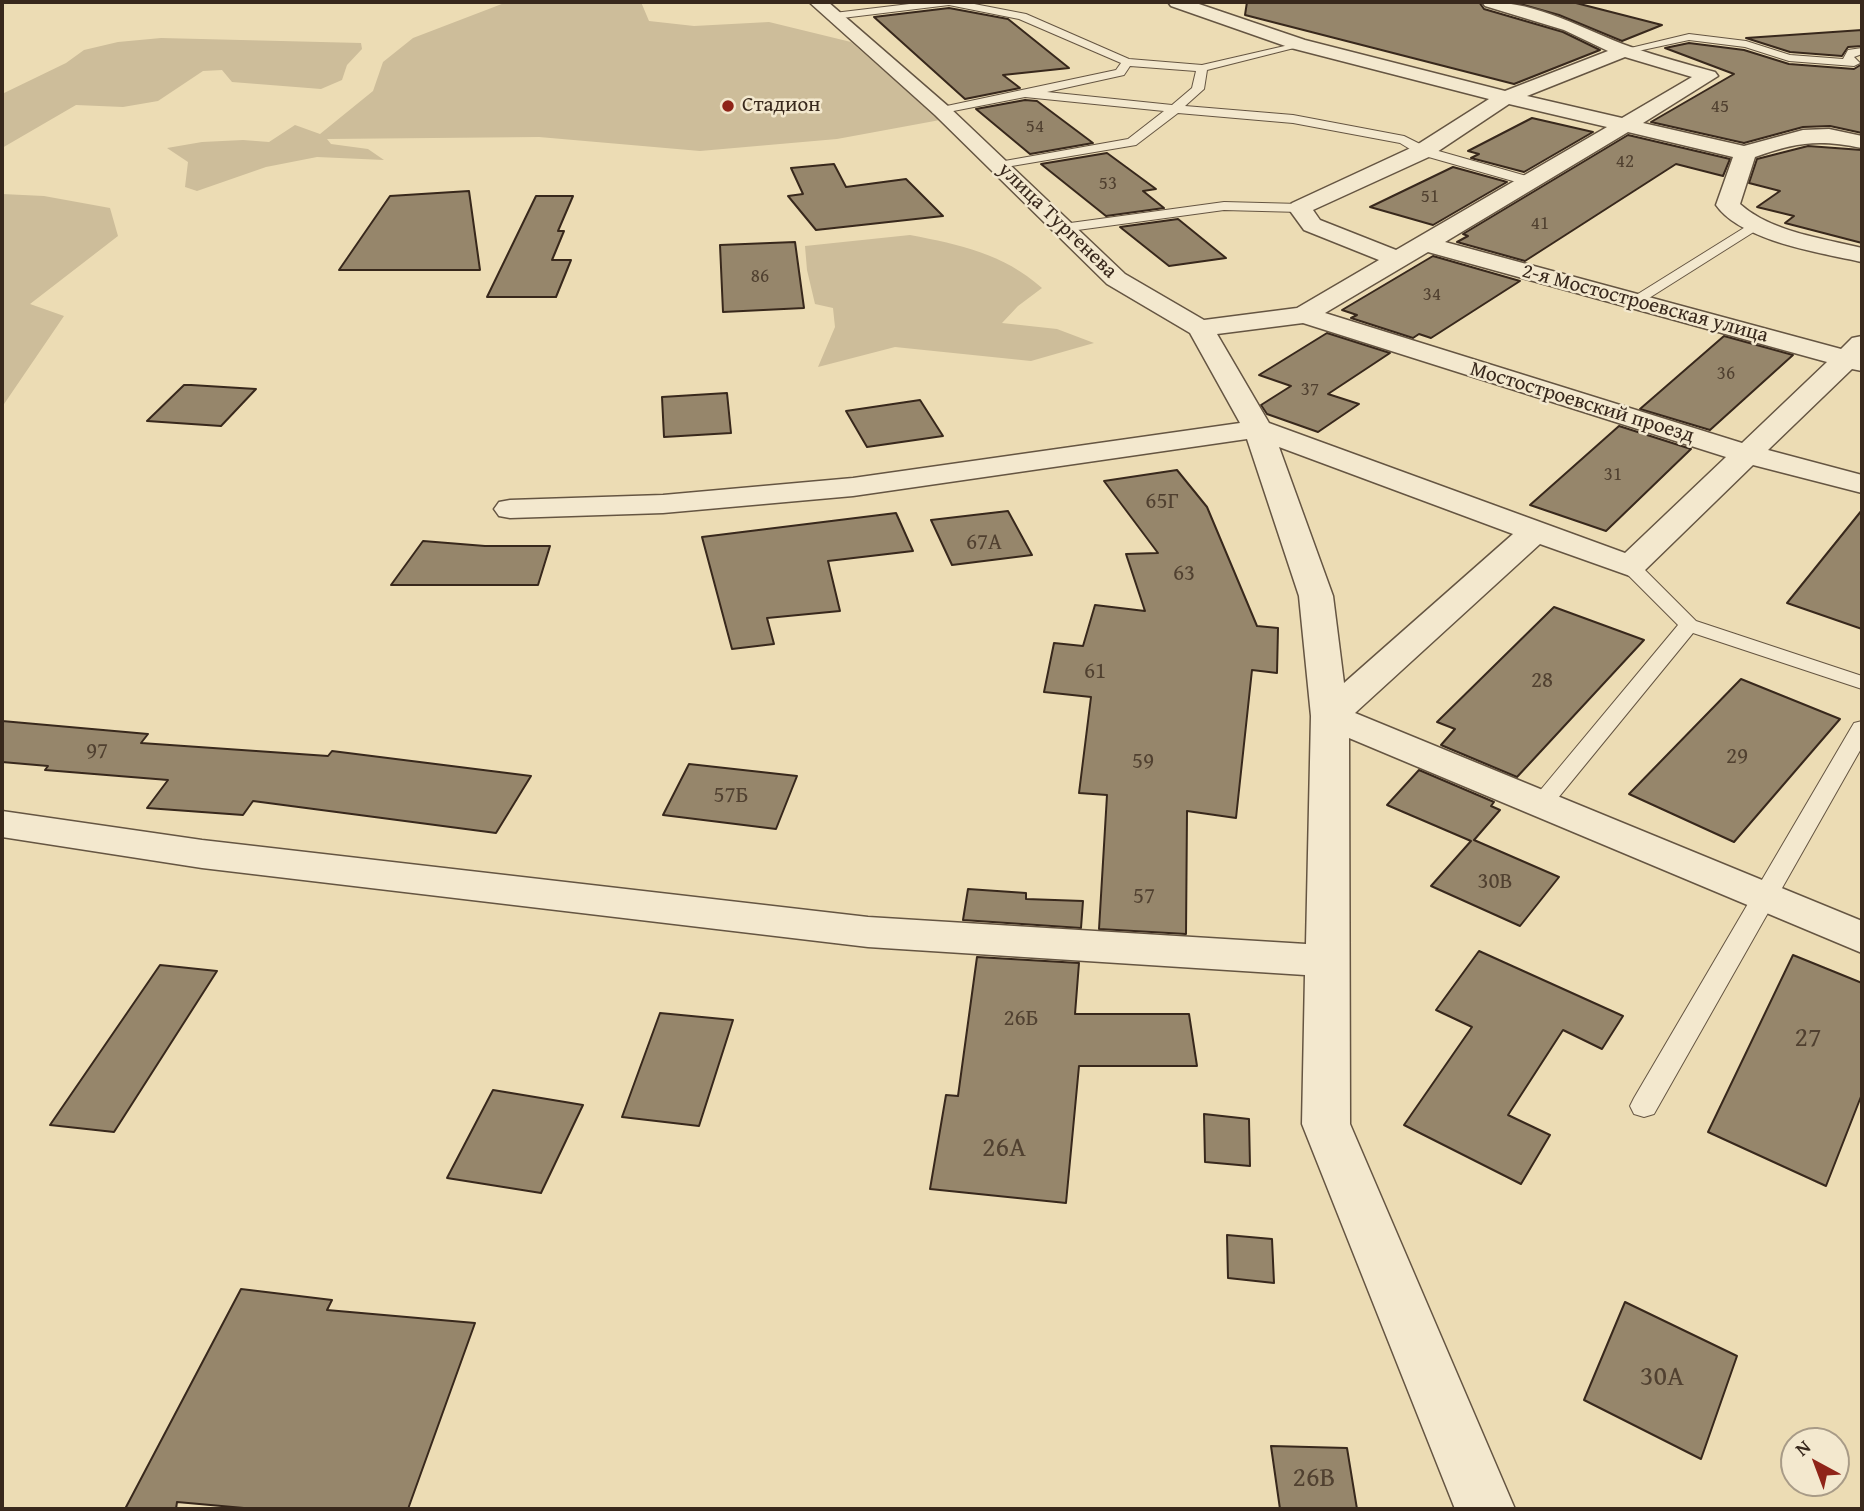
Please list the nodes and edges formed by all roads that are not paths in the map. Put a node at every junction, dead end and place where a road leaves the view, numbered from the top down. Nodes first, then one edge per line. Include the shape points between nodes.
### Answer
1 (949, 2) edge
2 (1177, 2) edge
3 (1491, 2) edge
4 (826, 9) edge
5 (1298, 44) junction
6 (1624, 51) junction
7 (1862, 51) edge
8 (1127, 62) junction
9 (1858, 65) edge
10 (1202, 68) junction
11 (1023, 93) junction
12 (1506, 97) junction
13 (1175, 109) junction
14 (942, 111) junction
15 (1628, 125) junction
16 (1862, 142) edge
17 (1423, 151) junction
18 (1745, 153) junction
19 (999, 166) junction
20 (1532, 182) junction
21 (1300, 208) junction
22 (1755, 225) junction
23 (1063, 228) junction
24 (1427, 244) junction
25 (1862, 256) edge
26 (1399, 260) junction
27 (1633, 302) junction
28 (1304, 315) junction
29 (1200, 328) junction
30 (1856, 355) edge
31 (1258, 429) junction
32 (1747, 454) junction
33 (1862, 484) edge
34 (510, 509) dead end
35 (1535, 531) junction
36 (1630, 566) junction
37 (1689, 625) junction
38 (1862, 683) edge
39 (1330, 716) junction
40 (1862, 728) edge
41 (1541, 804) junction
42 (2, 824) edge
43 (1764, 898) junction
44 (1862, 938) edge
45 (1327, 961) junction
46 (1644, 1107) dead end
47 (1485, 1509) edge

1 - 4 lane
1 - 8 lane via 1022,16
2 - 5 street
3 - 6 street via 1570,26
4 - 14 street, улица Тургенева
5 - 10 lane
5 - 12 street
6 - 9 lane via 1689,37 1746,44 1789,58
6 - 12 street
6 - 15 street via 1708,76
7 - 9 lane via 1847,57
8 - 10 lane
8 - 11 lane via 1121,73
10 - 13 lane via 1198,89
11 - 13 lane
11 - 14 lane
12 - 15 street
12 - 17 street
13 - 17 lane via 1293,119 1404,140
13 - 19 lane via 1132,142
14 - 19 street, улица Тургенева
15 - 18 street
15 - 20 street
16 - 18 street via 1805,133
17 - 20 lane
17 - 21 street
18 - 22 street via 1728,205
19 - 23 street, улица Тургенева
20 - 24 street
21 - 23 lane via 1224,206
21 - 26 street via 1312,225
22 - 25 street
22 - 27 lane
23 - 29 street, улица Тургенева via 1116,279
24 - 26 street
24 - 27 street, 2-я Мостостроевская улица
26 - 28 street
27 - 30 street, 2-я Мостостроевская улица
28 - 29 street
28 - 32 street, Мостостроевский проезд
29 - 31 street
30 - 32 street
31 - 34 street via 853,487 663,504
31 - 35 street
31 - 39 street via 1316,596
32 - 33 street, Мостостроевский проезд
32 - 36 street
35 - 36 street
35 - 39 street
36 - 37 lane
37 - 38 lane
37 - 41 lane
39 - 41 street
39 - 45 street
40 - 43 lane
41 - 43 street
42 - 45 street via 202,854 868,932
43 - 44 street
43 - 46 lane
45 - 47 street via 1325,1124

